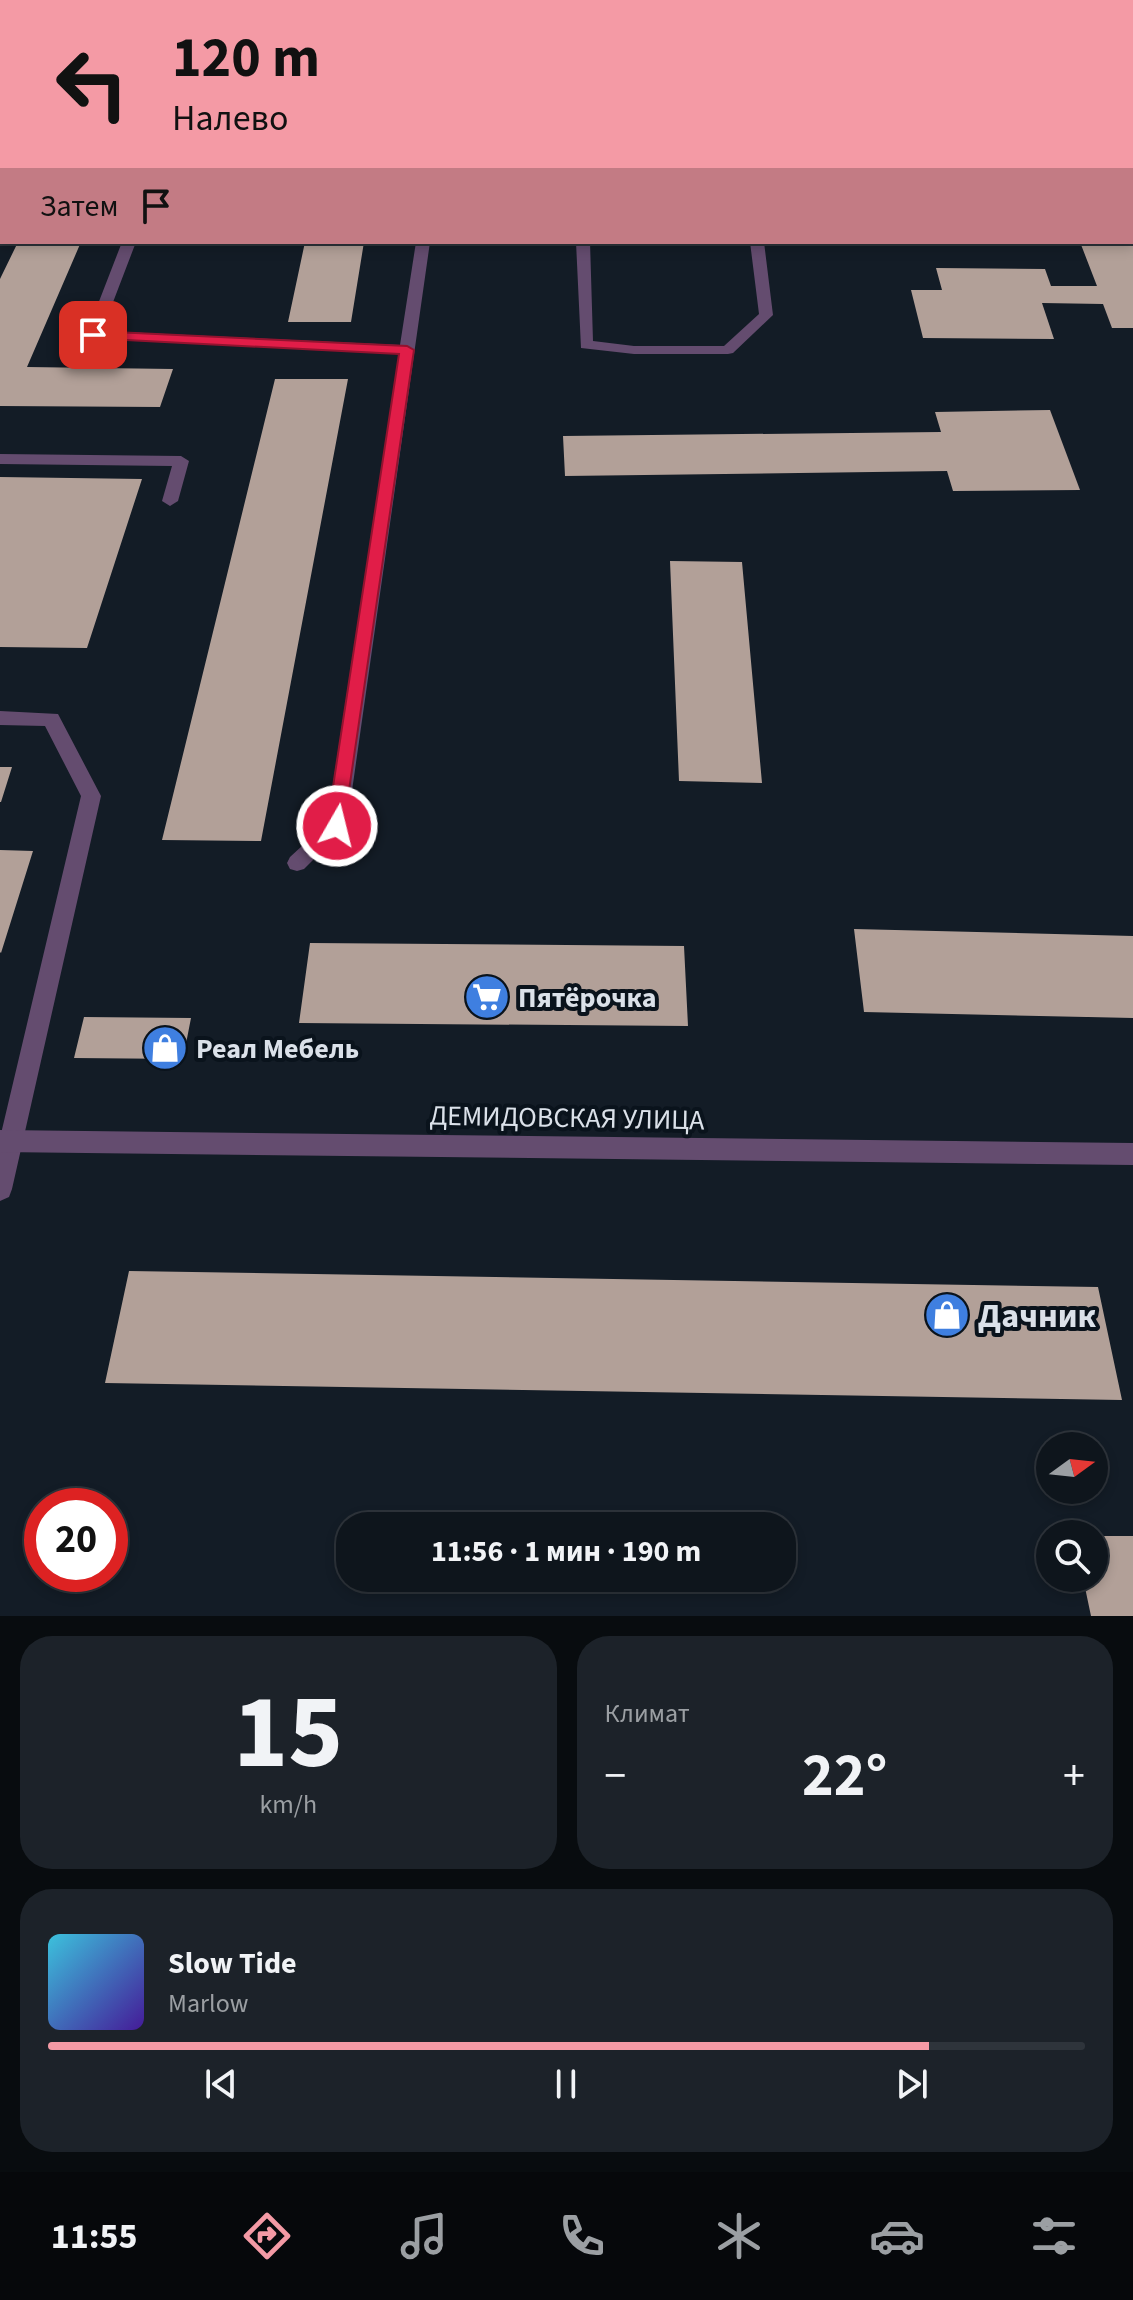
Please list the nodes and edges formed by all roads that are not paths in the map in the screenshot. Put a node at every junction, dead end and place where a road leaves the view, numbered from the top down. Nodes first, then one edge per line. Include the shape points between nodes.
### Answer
1 (128, 244) edge
2 (423, 244) edge
3 (583, 244) edge
4 (757, 244) edge
5 (407, 350) junction
6 (0, 459) edge
7 (170, 501) dead end
8 (0, 718) edge
9 (297, 863) dead end
10 (7, 1141) edge
11 (1133, 1154) edge
12 (0, 1189) edge

1 - 5 street via 93,335
2 - 5 street
3 - 4 street via 586,345 634,350 728,350 766,315
5 - 9 street via 337,826
6 - 7 street via 181,461
8 - 10 street via 51,719 91,796
10 - 11 street, ДЕМИДОВСКАЯ УЛИЦА
10 - 12 street

